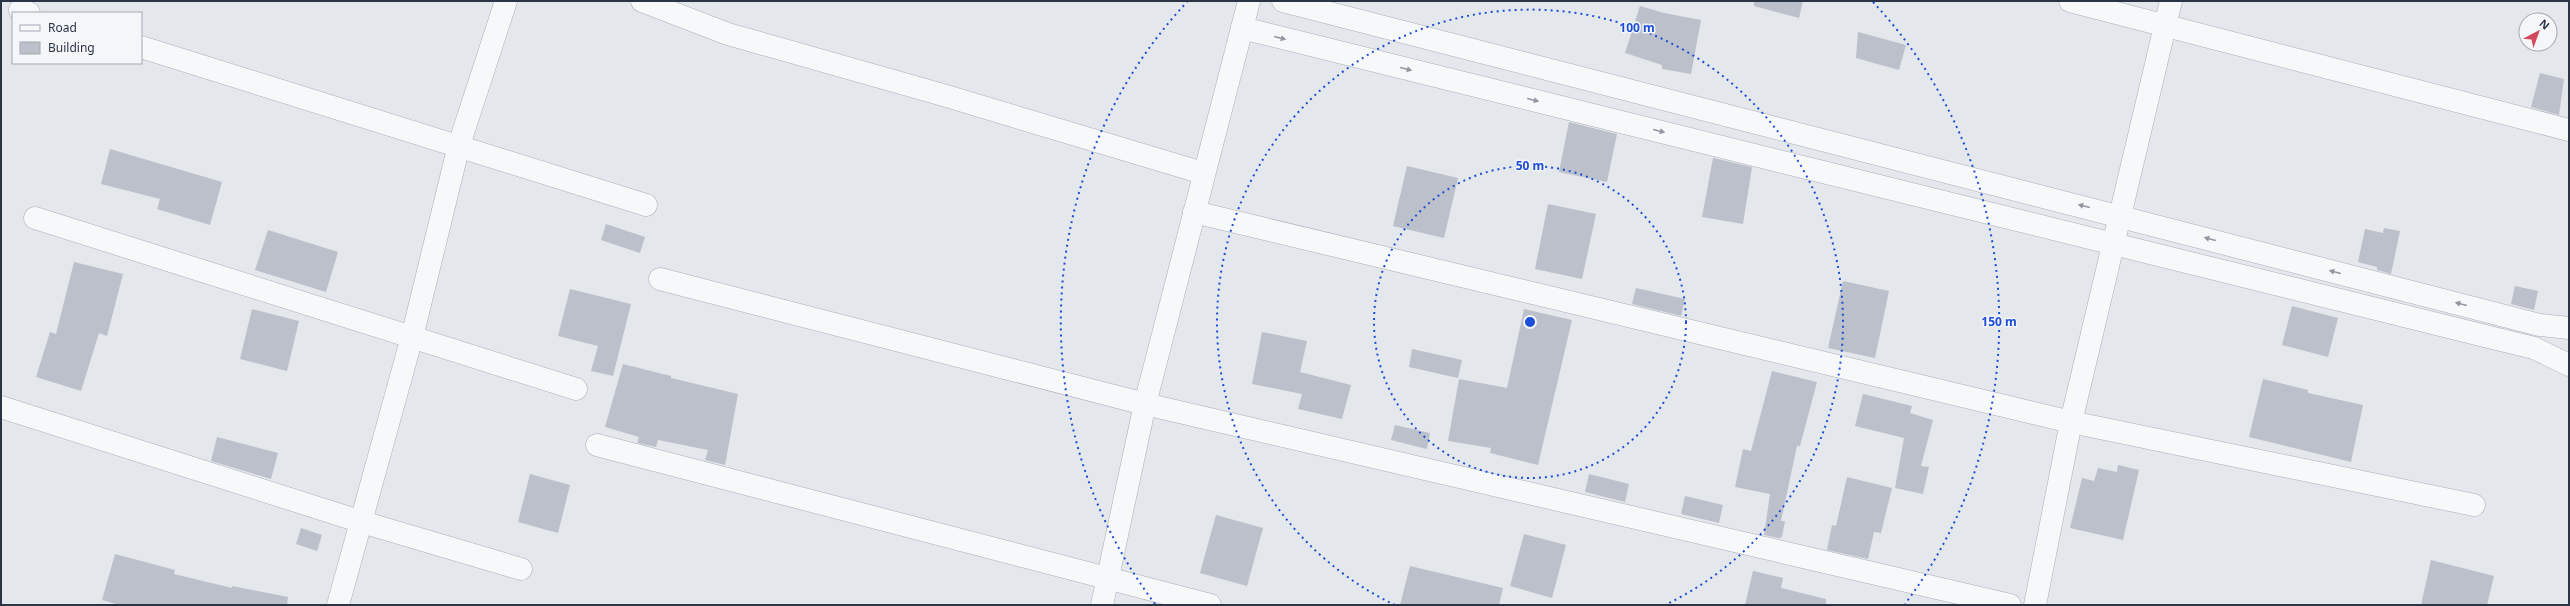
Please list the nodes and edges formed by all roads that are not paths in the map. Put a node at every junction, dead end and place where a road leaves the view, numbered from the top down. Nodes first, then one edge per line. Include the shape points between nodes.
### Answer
1 (506, 1) edge
2 (642, 1) edge
3 (1283, 1) edge
4 (2070, 1) edge
5 (2172, 1) edge
6 (1245, 2) edge
7 (2165, 26) junction
8 (1242, 28) junction
9 (142, 47) edge
10 (2569, 130) edge
11 (459, 145) junction
12 (1204, 173) junction
13 (646, 205) dead end
14 (1194, 212) junction
15 (2120, 215) junction
16 (35, 218) dead end
17 (2114, 244) junction
18 (660, 279) dead end
19 (2490, 312) junction
20 (2540, 325) junction
21 (2569, 328) edge
22 (2485, 336) junction
23 (412, 337) junction
24 (2534, 348) junction
25 (2569, 366) edge
26 (576, 388) dead end
27 (1146, 404) junction
28 (1, 407) edge
29 (2071, 422) junction
30 (597, 445) dead end
31 (2474, 505) dead end
32 (362, 522) junction
33 (521, 569) dead end
34 (1109, 580) junction
35 (338, 605) edge
36 (1102, 605) edge
37 (1210, 605) edge
38 (2010, 605) edge
39 (2035, 605) edge

1 - 11 street
2 - 12 street via 728,34
15 -> 3 street
4 - 7 street
5 - 7 street
6 - 8 street
7 - 10 street
7 - 15 street
8 - 12 street
8 -> 17 street
9 - 11 street
11 - 13 street
11 - 23 street
12 - 14 street
14 - 27 street
14 - 29 street
15 - 17 street
19 -> 15 street
16 - 23 street
17 - 22 street
17 - 29 street
18 - 27 street
19 - 20 street
19 - 22 street
20 - 21 street
20 - 24 street
22 - 24 street
23 - 26 street
23 - 32 street
24 - 25 street
27 - 34 street
27 - 38 street
28 - 32 street
29 - 31 street
29 - 39 street
30 - 34 street
32 - 33 street
32 - 35 street
34 - 36 street
34 - 37 street

